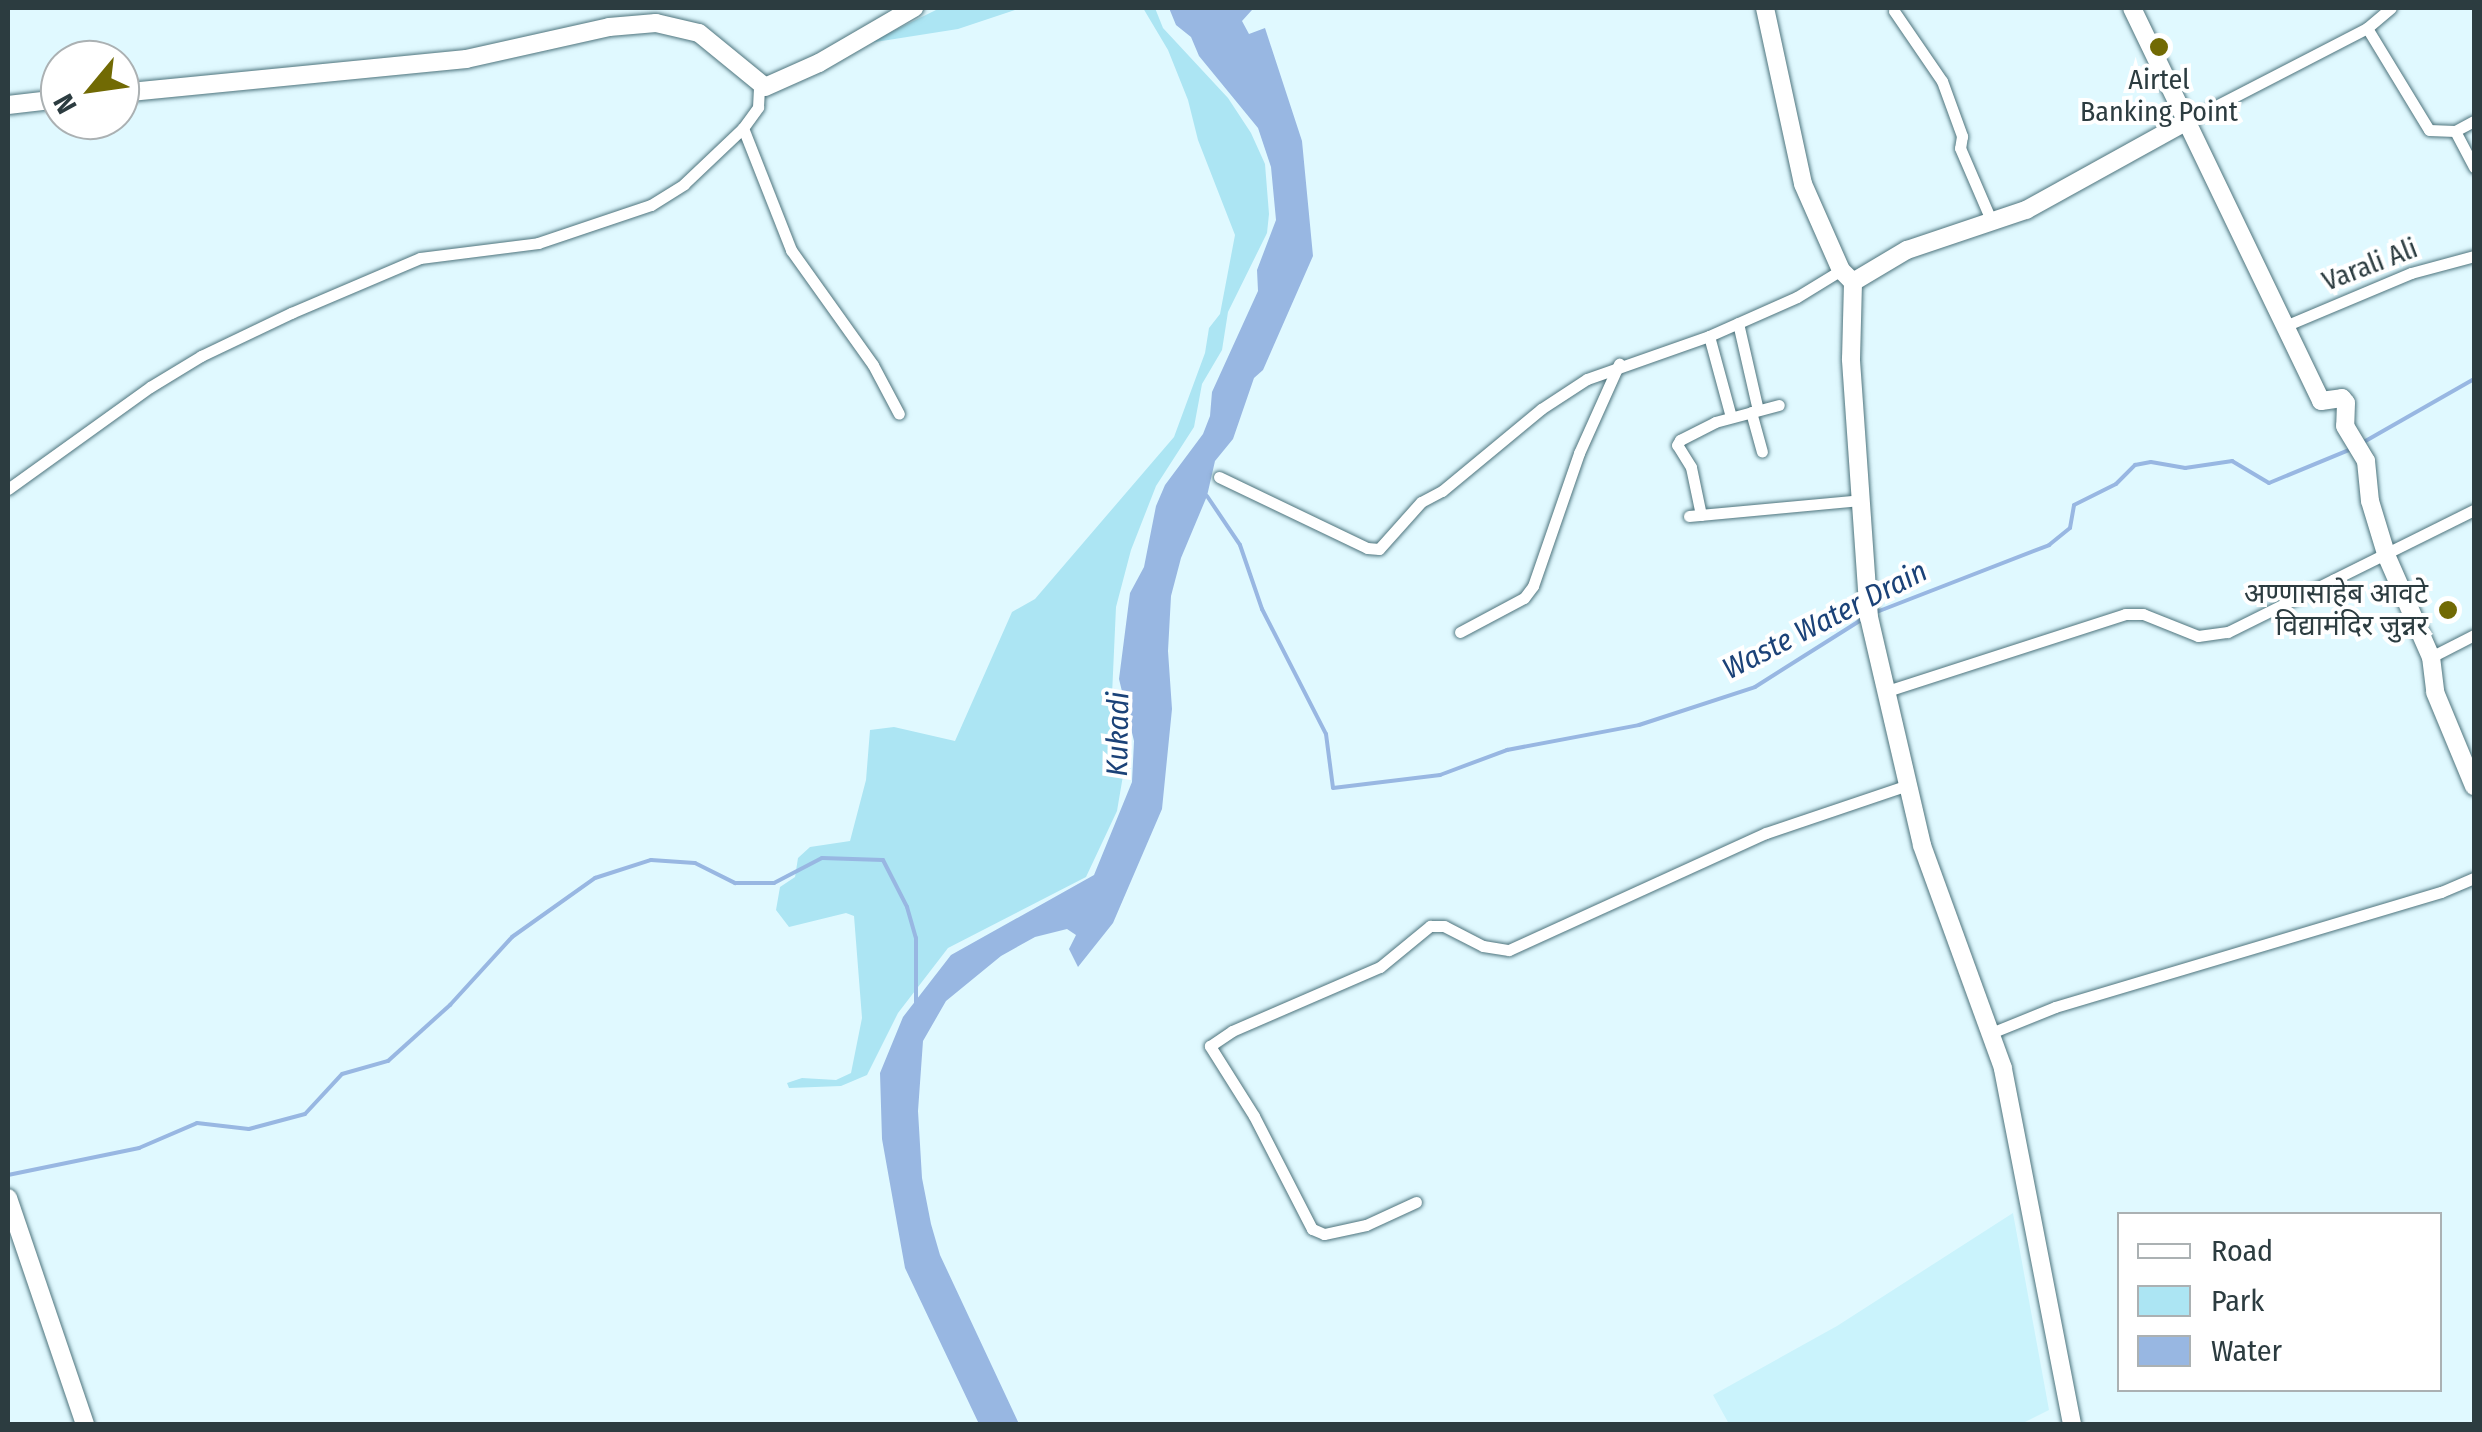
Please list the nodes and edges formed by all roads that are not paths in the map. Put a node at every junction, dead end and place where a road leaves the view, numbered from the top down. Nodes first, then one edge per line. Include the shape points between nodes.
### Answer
1 (914, 8) edge
2 (2132, 8) edge
3 (2392, 8) edge
4 (1764, 9) edge
5 (1896, 9) edge
6 (2367, 28) junction
7 (759, 86) junction
8 (140, 91) edge
9 (40, 101) edge
10 (8, 105) edge
11 (2187, 121) junction
12 (2474, 121) edge
13 (742, 128) junction
14 (2455, 131) junction
15 (2474, 167) edge
16 (1991, 220) junction
17 (2474, 256) edge
18 (1847, 276) junction
19 (1738, 323) junction
20 (2285, 326) junction
21 (1709, 336) junction
22 (1620, 364) junction
23 (1779, 404) dead end
24 (1754, 411) junction
25 (900, 414) dead end
26 (1731, 417) junction
27 (1762, 452) dead end
28 (1219, 477) dead end
29 (8, 489) edge
30 (1860, 500) junction
31 (2474, 510) edge
32 (2387, 557) junction
33 (1460, 632) dead end
34 (2474, 635) edge
35 (2430, 658) junction
36 (1884, 692) junction
37 (2467, 752) edge
38 (1906, 786) junction
39 (2474, 786) edge
40 (2474, 878) edge
41 (1992, 1033) junction
42 (8, 1198) edge
43 (1416, 1202) dead end
44 (2066, 1420) edge
45 (84, 1424) edge

1 - 7 street via 819,62
2 - 11 street
3 - 6 street
4 - 18 street via 1804,184
5 - 16 street via 1942,81 1962,136 1960,148
6 - 11 street
6 - 14 street via 2429,130
7 - 8 street via 699,33 656,23 466,59
7 - 13 street via 758,108
9 - 10 street
11 - 16 street via 2026,210
11 - 20 street
12 - 14 street
13 - 25 street via 791,250
13 - 29 street via 684,184 625,217 538,243 420,258 229,341 76,436
14 - 15 street
16 - 18 street
17 - 20 street, Varali Ali via 2411,273
18 - 19 street
18 - 30 street
19 - 21 street
19 - 24 street
20 - 32 street via 2322,401 2346,403 2345,426 2366,461
21 - 22 street
21 - 26 street
22 - 28 street via 1541,409 1420,502 1379,549
22 - 33 street via 1579,453 1533,586 1524,598
23 - 24 street
24 - 26 street
24 - 27 street
26 - 30 street via 1677,446 1691,467 1695,515
30 - 36 street via 1869,618
31 - 32 street
32 - 35 street
32 - 36 street via 2209,638 2124,614
34 - 35 street
35 - 37 street via 2435,692
36 - 38 street
37 - 39 street
38 - 41 street
38 - 43 street via 1766,833 1510,950 1430,926 1380,967 1210,1046 1312,1229 1324,1234 1366,1226
40 - 41 street via 2055,1006
41 - 44 street via 2020,1138
42 - 45 street

